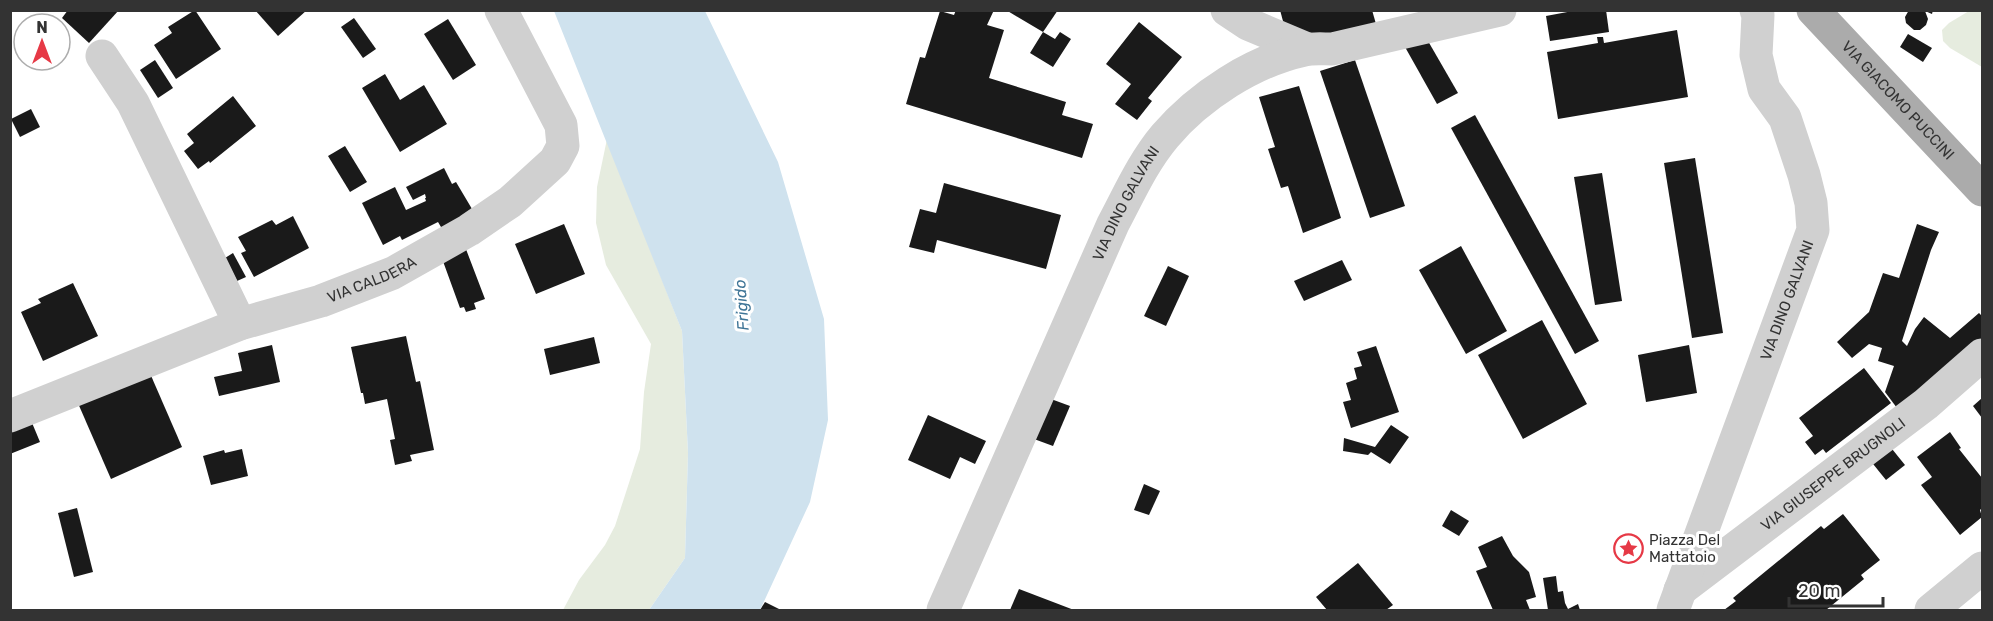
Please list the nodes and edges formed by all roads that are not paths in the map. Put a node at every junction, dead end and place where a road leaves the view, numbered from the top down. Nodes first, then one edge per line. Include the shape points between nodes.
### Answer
1 (501, 10) edge
2 (1227, 10) edge
3 (1500, 10) edge
4 (1813, 10) edge
5 (1758, 12) edge
6 (1307, 50) junction
7 (102, 56) dead end
8 (1983, 190) edge
9 (240, 324) junction
10 (1983, 355) edge
11 (10, 416) edge
12 (1983, 568) edge
13 (1677, 600) edge
14 (943, 610) edge
15 (1652, 610) edge
16 (1931, 610) edge

1 - 9 street, VIA CALDERA via 561,125 563,146 555,161 510,202 393,273 321,301
2 - 6 street via 1248,24
3 - 6 street, VIA DINO GALVANI via 1332,50
4 - 8 main road, VIA GIACOMO PUCCINI
5 - 13 street, VIA DINO GALVANI via 1756,55 1764,89 1785,118 1811,203 1813,230
6 - 14 street, VIA DINO GALVANI via 1277,58 1230,81 1198,103 1164,137 1142,168 1093,268
7 - 9 street via 133,103
9 - 11 street, VIA CALDERA
10 - 13 street, VIA GIUSEPPE BRUGNOLI
12 - 16 street
13 - 15 street, VIA GIUSEPPE BRUGNOLI

